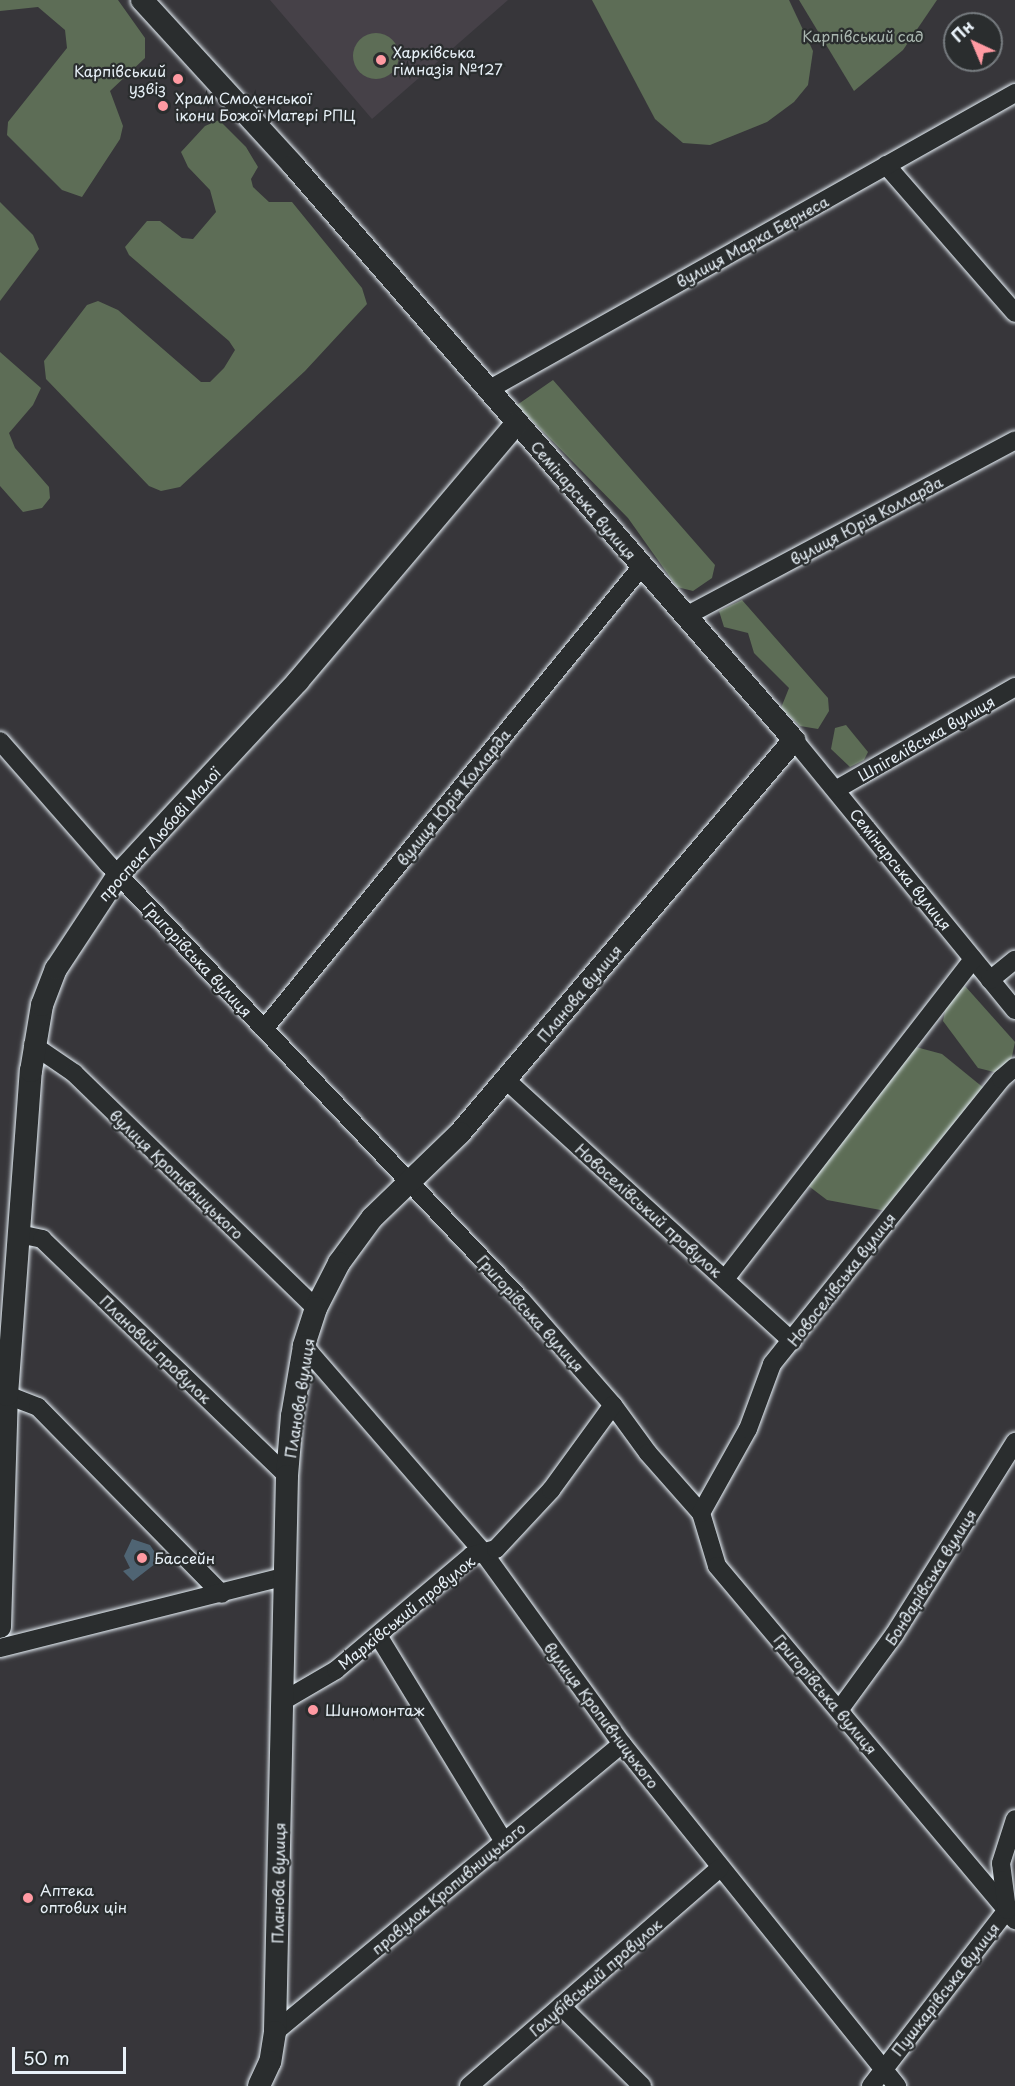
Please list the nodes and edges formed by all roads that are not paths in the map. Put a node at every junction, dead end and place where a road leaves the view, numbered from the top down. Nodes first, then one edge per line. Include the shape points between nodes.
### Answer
1 (142, 0) edge
2 (1015, 93) edge
3 (886, 165) junction
4 (1015, 313) edge
5 (488, 390) junction
6 (517, 423) junction
7 (1015, 440) edge
8 (642, 566) junction
9 (686, 616) junction
10 (1015, 687) edge
11 (794, 740) junction
12 (0, 741) edge
13 (837, 789) junction
14 (118, 875) junction
15 (973, 959) junction
16 (1015, 960) edge
17 (990, 980) junction
18 (1015, 1010) edge
19 (264, 1029) junction
20 (33, 1045) junction
21 (1015, 1067) edge
22 (505, 1079) junction
23 (410, 1183) junction
24 (19, 1234) junction
25 (725, 1279) junction
26 (316, 1308) junction
27 (792, 1341) junction
28 (304, 1346) junction
29 (7, 1395) junction
30 (613, 1405) junction
31 (1015, 1442) edge
32 (287, 1476) junction
33 (701, 1513) junction
34 (483, 1552) junction
35 (283, 1577) junction
36 (222, 1594) junction
37 (0, 1627) edge
38 (379, 1637) junction
39 (0, 1648) edge
40 (283, 1701) junction
41 (840, 1708) junction
42 (622, 1743) junction
43 (1015, 1819) edge
44 (504, 1842) junction
45 (720, 1868) junction
46 (1011, 1915) edge
47 (561, 2006) junction
48 (275, 2032) junction
49 (882, 2069) junction
50 (259, 2086) edge
51 (469, 2086) edge
52 (642, 2086) edge
53 (871, 2086) edge
54 (897, 2086) edge

1 - 5 main road, Семінарська вулиця
2 - 3 street, вулиця Марка Бернеса
3 - 4 street
3 - 5 street, вулиця Марка Бернеса
5 - 6 main road, Семінарська вулиця
6 - 8 main road, Семінарська вулиця
6 - 14 main road, проспект Любові Малої via 297,681
7 - 9 street, вулиця Юрія Колларда
8 - 9 main road, Семінарська вулиця
8 - 19 street, вулиця Юрія Колларда
9 - 11 main road, Семінарська вулиця
10 - 13 street, Шпігелівська вулиця
11 - 13 street, Семінарська вулиця
11 - 22 main road, Планова вулиця
12 - 14 street, Григорівська вулиця
13 - 15 street, Семінарська вулиця
14 - 19 street, Григорівська вулиця
14 - 20 main road, проспект Любові Малої via 56,969
15 - 17 street, Семінарська вулиця
15 - 25 street
16 - 17 street
17 - 18 street, Семінарська вулиця
19 - 23 street, Григорівська вулиця
20 - 24 main road, проспект Любові Малої
20 - 26 street, вулиця Кропивницького via 74,1073
21 - 27 street, Новоселівська вулиця via 1001,1079
22 - 23 main road, Планова вулиця
22 - 25 street, Новоселівський провулок
23 - 26 main road, Планова вулиця via 372,1218 339,1263
23 - 30 street, Григорівська вулиця
24 - 29 main road, проспект Любові Малої
24 - 32 street, Плановий провулок via 42,1239
25 - 27 street, Новоселівський провулок
26 - 28 main road, Планова вулиця
27 - 33 street, Новоселівська вулиця via 772,1364 748,1429
28 - 32 main road, Планова вулиця
28 - 34 street, вулиця Кропивницького
29 - 36 street via 38,1407
29 - 37 main road, проспект Любові Малої
30 - 33 street, Григорівська вулиця via 648,1453
30 - 34 street, Марківський провулок via 552,1490 496,1549
31 - 41 street, Бондарівська вулиця via 894,1635
32 - 35 main road, Планова вулиця
33 - 41 street, Григорівська вулиця via 717,1566
34 - 38 street, Марківський провулок via 471,1556
34 - 42 street, вулиця Кропивницького
35 - 36 street
35 - 40 main road, Планова вулиця
36 - 39 street
38 - 40 street, Марківський провулок via 336,1670
38 - 44 street
40 - 48 main road, Планова вулиця
41 - 46 street, Григорівська вулиця
42 - 44 street, провулок Кропивницького
42 - 45 street, вулиця Кропивницького
43 - 46 street, Пушкарівська вулиця via 1001,1863
44 - 48 street, провулок Кропивницького
45 - 47 street, Голубівський провулок
45 - 49 street, вулиця Кропивницького
46 - 49 street, Пушкарівська вулиця
47 - 51 street, Голубівський провулок
47 - 52 street
48 - 50 main road, Планова вулиця via 270,2062
49 - 53 street, Пушкарівська вулиця
49 - 54 street, вулиця Кропивницького

